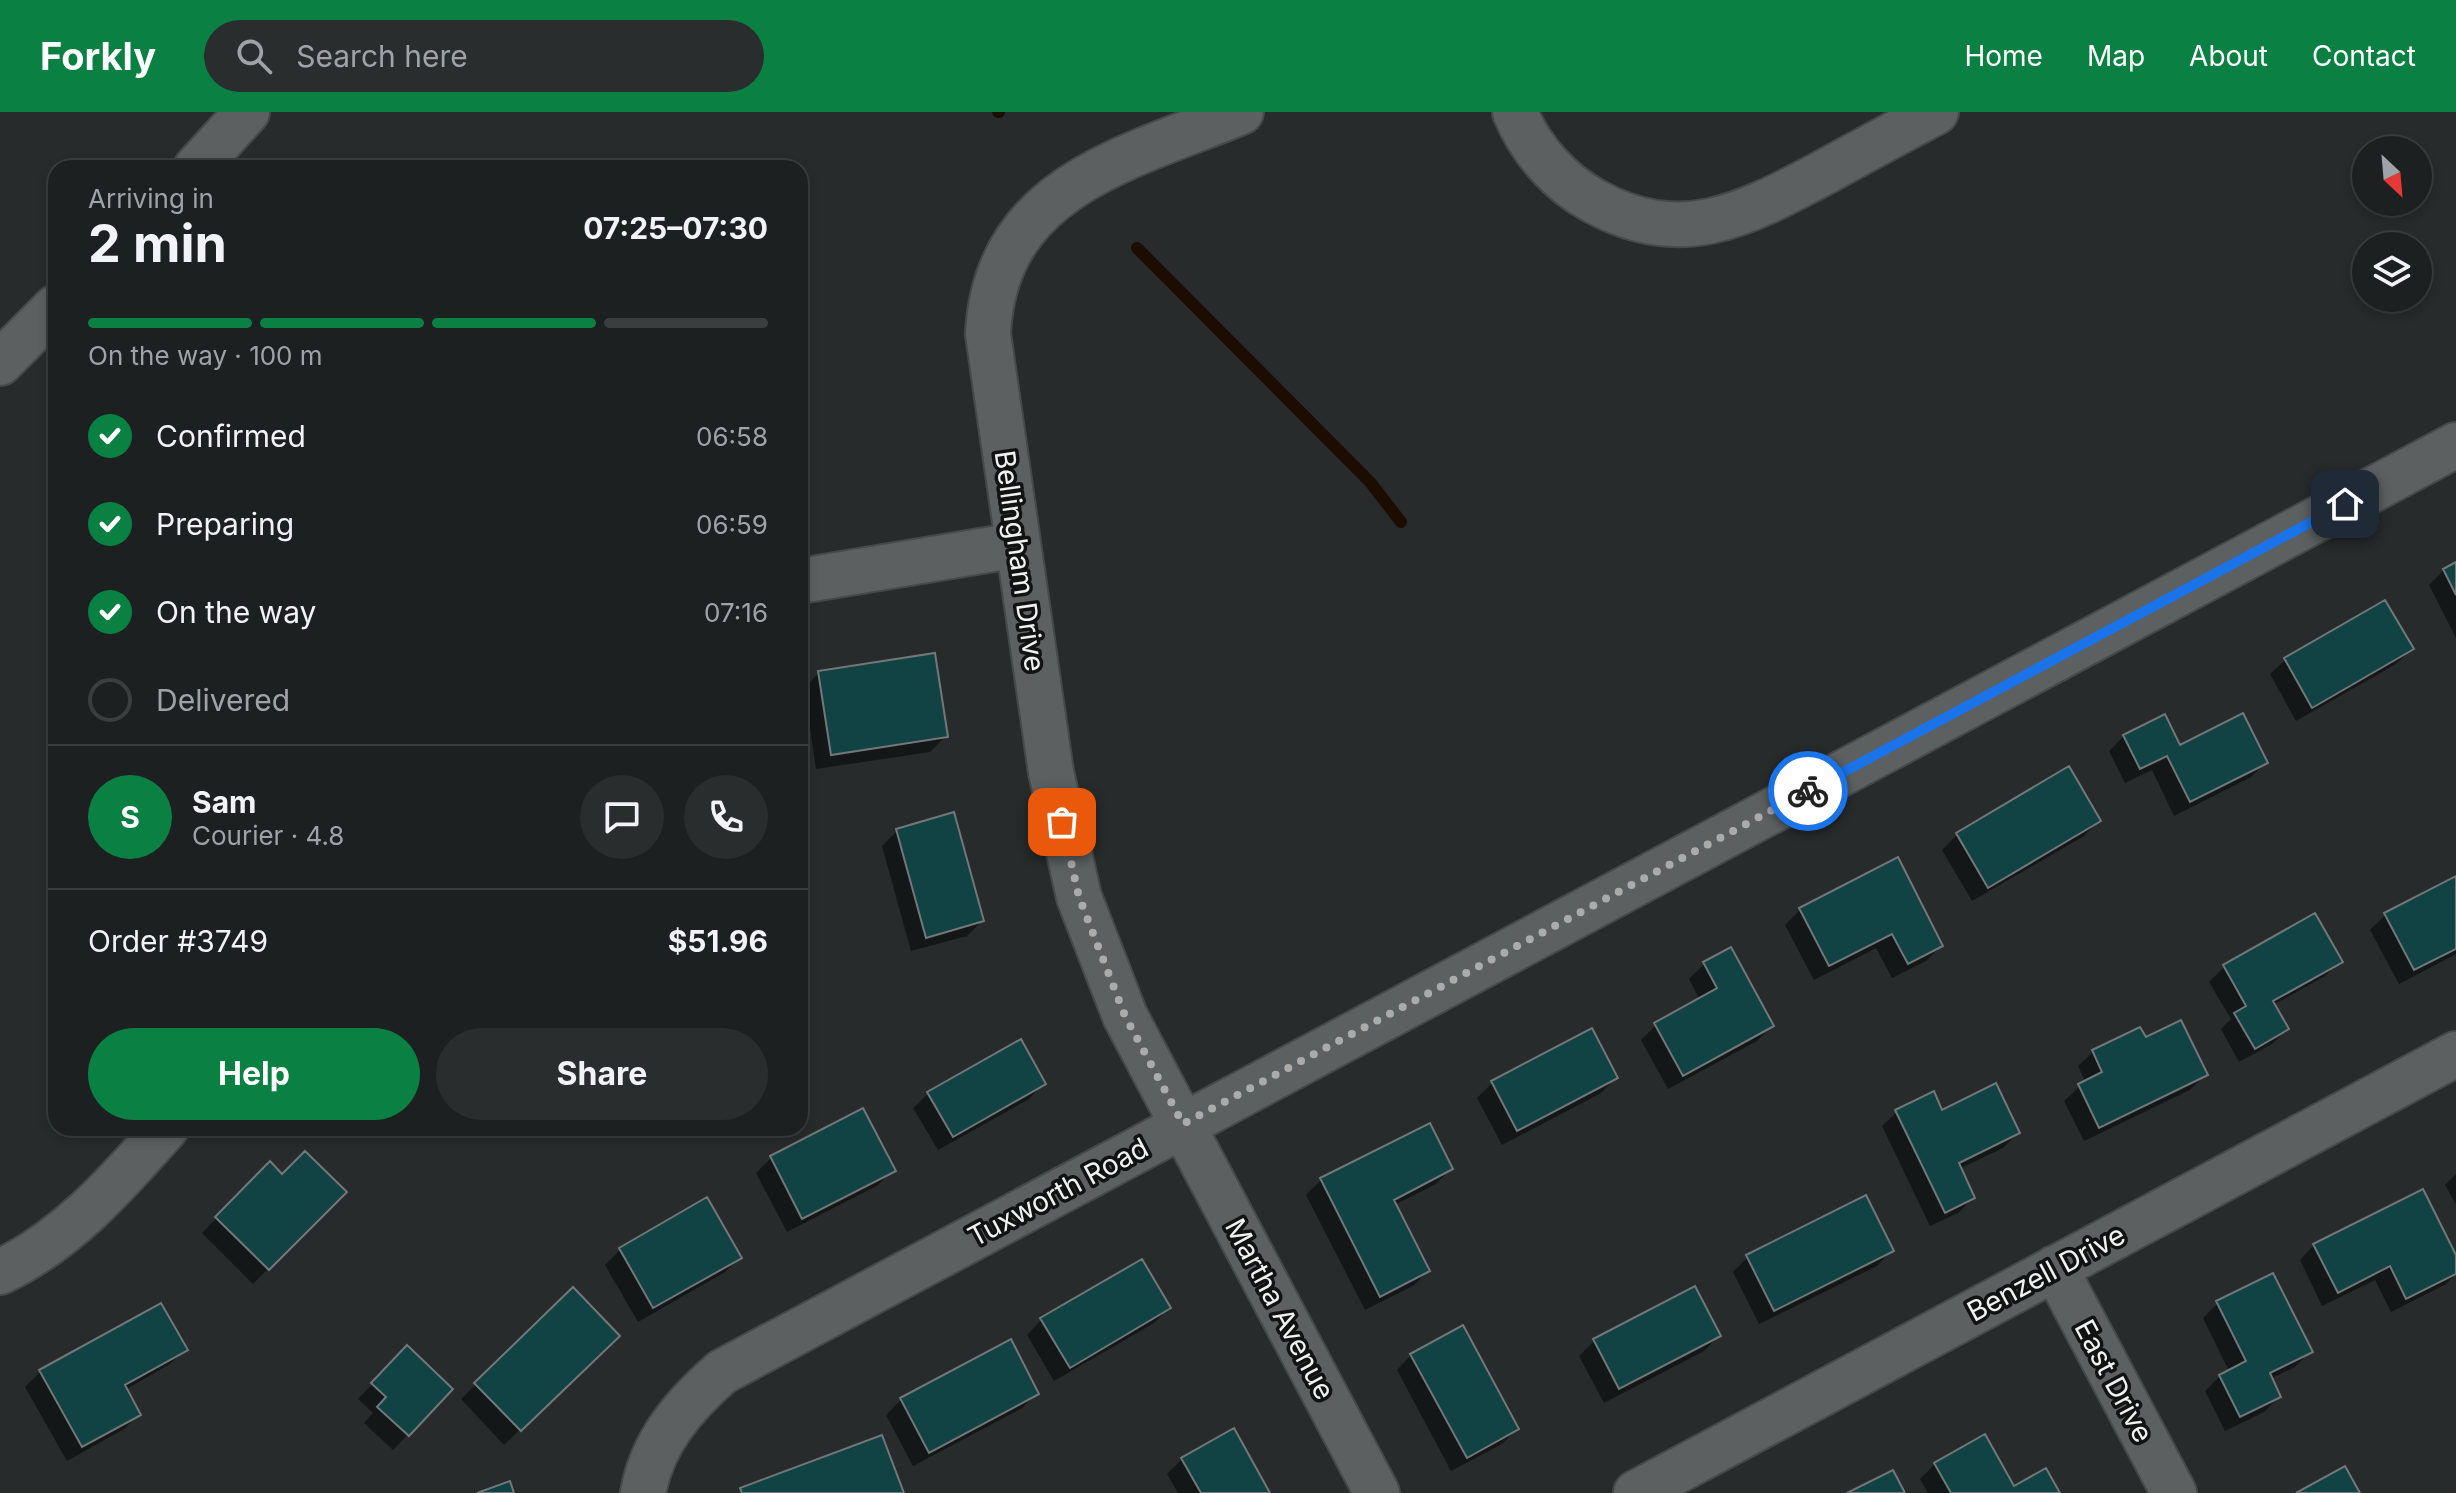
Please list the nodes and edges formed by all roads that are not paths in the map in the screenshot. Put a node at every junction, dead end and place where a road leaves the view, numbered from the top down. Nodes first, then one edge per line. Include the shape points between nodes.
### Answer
1 (247, 112) edge
2 (1241, 112) edge
3 (1515, 112) edge
4 (1936, 112) edge
5 (203, 160) edge
6 (48, 315) edge
7 (0, 363) edge
8 (2456, 445) edge
9 (1017, 545) junction
10 (808, 580) edge
11 (2456, 1054) edge
12 (1183, 1124) junction
13 (159, 1136) edge
14 (2055, 1268) junction
15 (0, 1272) edge
16 (643, 1493) edge
17 (1377, 1493) edge
18 (1636, 1493) edge
19 (2174, 1493) edge

1 - 5 street
2 - 9 street, Bellingham Drive via 1085,176 1046,204 1001,269 990,303 988,334
3 - 4 street via 1549,166 1578,193 1612,212 1648,223 1686,225 1729,218 1768,202
6 - 7 street
8 - 12 street, Tuxworth Road
9 - 10 street
9 - 12 street, Bellingham Drive via 1051,772 1079,897 1125,1016
11 - 14 street, Benzell Drive
12 - 16 street, Tuxworth Road via 722,1372 666,1430
12 - 17 street, Martha Avenue
13 - 15 street via 60,1236
14 - 18 street, Benzell Drive
14 - 19 street, East Drive

